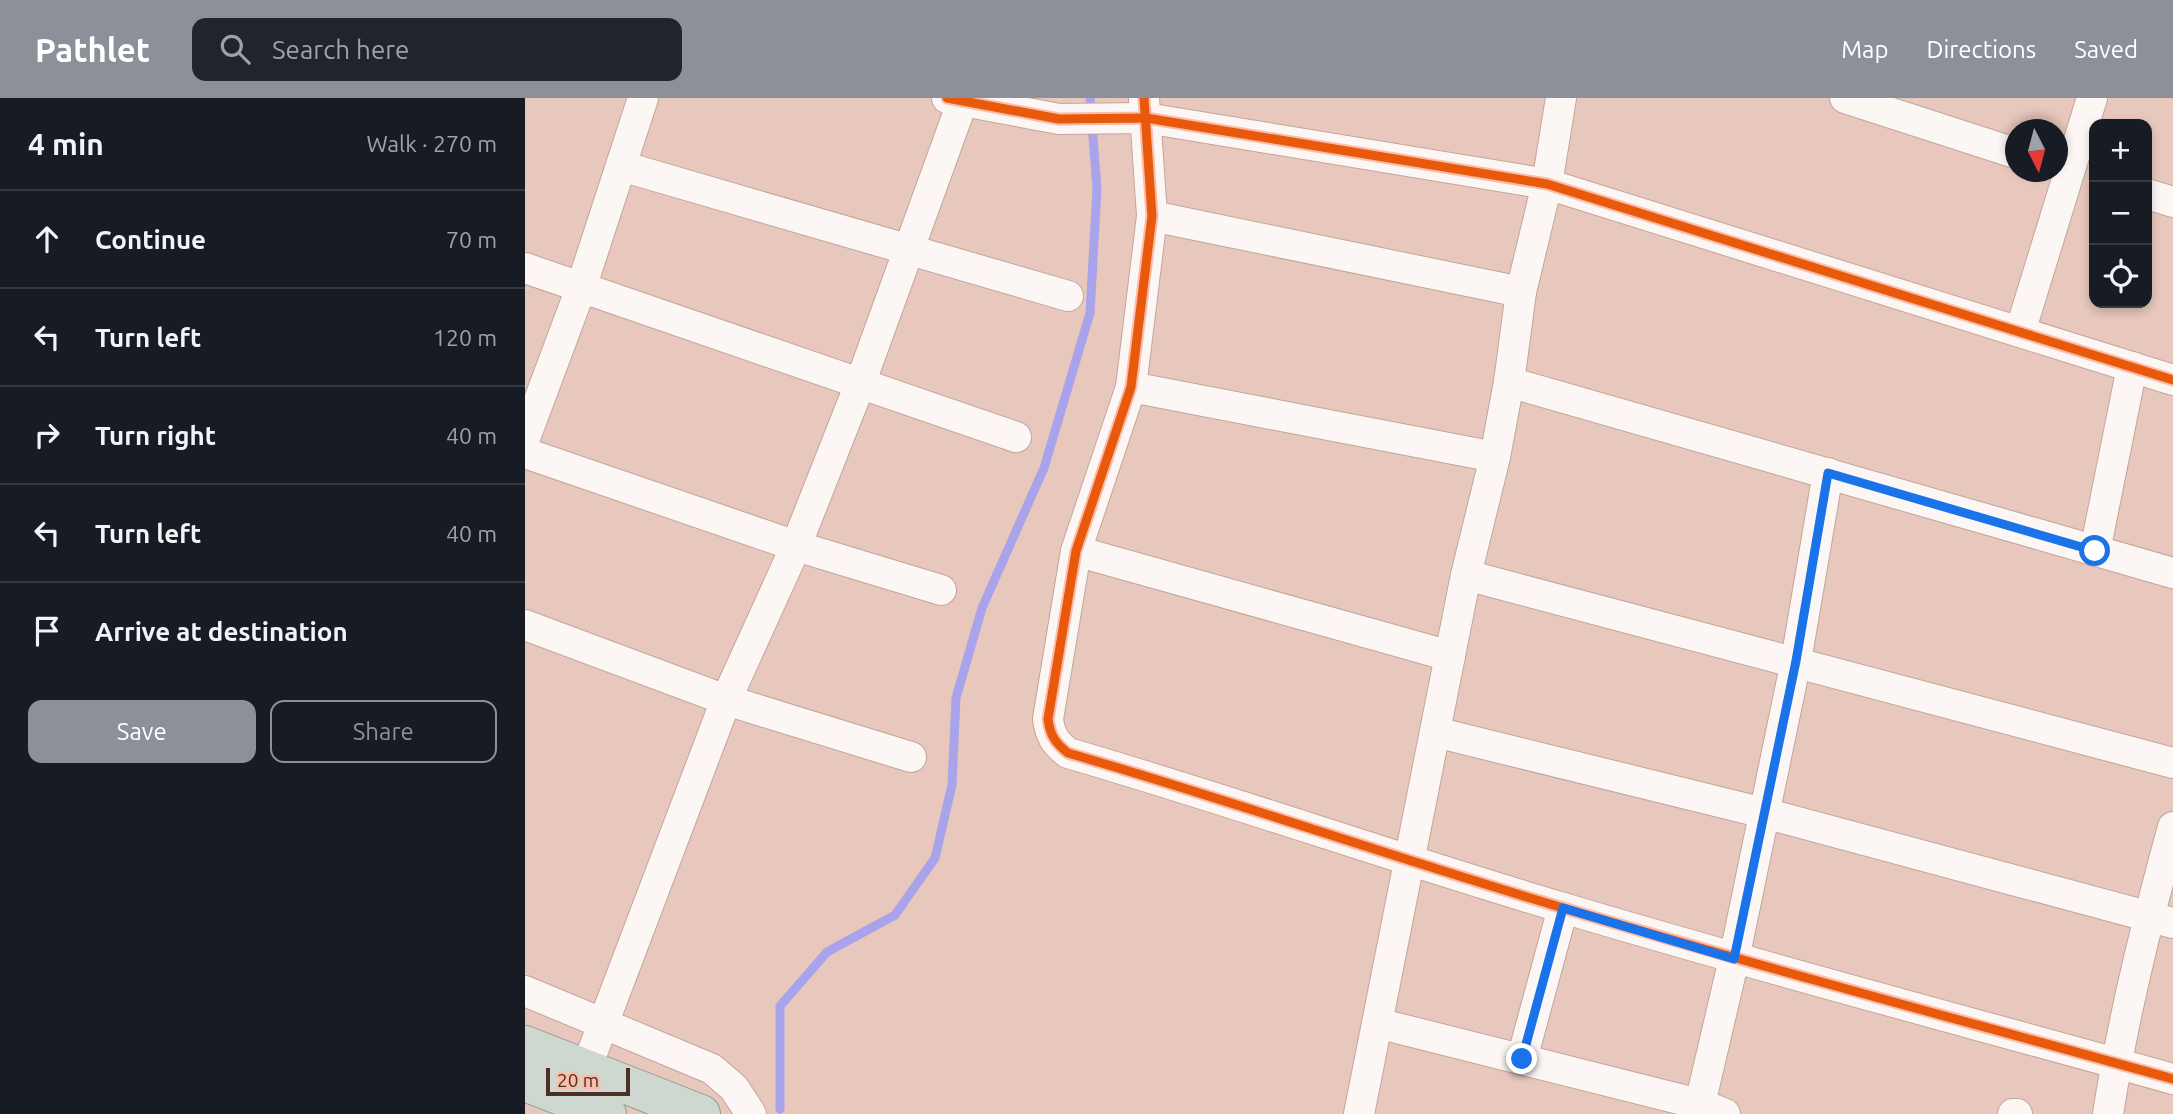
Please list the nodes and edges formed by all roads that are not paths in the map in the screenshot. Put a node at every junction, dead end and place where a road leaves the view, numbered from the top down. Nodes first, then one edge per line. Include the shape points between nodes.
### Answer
1 (643, 98) edge
2 (1561, 98) edge
3 (1845, 98) edge
4 (2092, 98) edge
5 (955, 100) edge
6 (1145, 108) edge
7 (2005, 150) edge
8 (621, 166) junction
9 (2074, 172) edge
10 (1547, 184) junction
11 (2152, 196) edge
12 (2173, 202) edge
13 (1152, 216) junction
14 (909, 250) junction
15 (525, 268) edge
16 (581, 288) junction
17 (1521, 292) junction
18 (1067, 296) dead end
19 (2021, 332) junction
20 (2132, 367) junction
21 (2173, 380) edge
22 (1509, 382) junction
23 (860, 384) junction
24 (1131, 387) junction
25 (1016, 437) dead end
26 (525, 438) edge
27 (525, 453) edge
28 (1495, 457) junction
29 (1828, 473) junction
30 (796, 546) junction
31 (1076, 551) junction
32 (2095, 551) junction
33 (2173, 573) edge
34 (1466, 575) junction
35 (941, 590) dead end
36 (525, 625) edge
37 (1450, 656) junction
38 (1796, 661) junction
39 (726, 700) junction
40 (1435, 732) junction
41 (911, 757) dead end
42 (2173, 763) edge
43 (1764, 813) junction
44 (2173, 828) edge
45 (1408, 862) junction
46 (1563, 908) junction
47 (2161, 919) edge
48 (1734, 959) junction
49 (525, 990) edge
50 (1377, 1023) junction
51 (604, 1025) junction
52 (525, 1045) edge
53 (1522, 1059) junction
54 (2116, 1063) junction
55 (586, 1069) junction
56 (2173, 1079) edge
57 (525, 1082) edge
58 (1712, 1109) edge
59 (607, 1114) edge
60 (701, 1114) edge
61 (751, 1114) edge
62 (1359, 1114) edge
63 (2108, 1114) edge

1 - 8 street
2 - 10 street
3 - 7 street
4 - 9 street
5 - 6 street via 1059,120
5 - 14 street
6 - 10 street
6 - 13 street
8 - 14 street
8 - 16 street
9 - 19 street
10 - 17 street
10 - 19 street
11 - 12 street
13 - 17 street
13 - 24 street
14 - 18 street
14 - 23 street
15 - 16 street
16 - 23 street
16 - 26 street
17 - 22 street
19 - 20 street
20 - 21 street
20 - 32 street
22 - 28 street
22 - 29 street
23 - 25 street
23 - 30 street
24 - 28 street
24 - 31 street
27 - 30 street
28 - 34 street
29 - 32 street
29 - 38 street
30 - 35 street
30 - 39 street
31 - 37 street
31 - 45 street via 1048,719 1058,746
32 - 33 street
34 - 37 street
34 - 38 street
36 - 39 street
37 - 40 street
38 - 42 street
38 - 43 street
39 - 41 street
39 - 51 street
40 - 43 street
40 - 45 street
43 - 47 street
43 - 48 street
44 - 47 street
45 - 46 street
45 - 50 street
46 - 48 street
46 - 53 street
47 - 54 street
48 - 54 street
48 - 58 street
49 - 51 street
50 - 53 street
50 - 62 street
51 - 55 street
51 - 61 street via 712,1069 734,1088
52 - 55 highway
53 - 58 street
54 - 56 street
54 - 63 street
55 - 60 highway
57 - 59 highway

